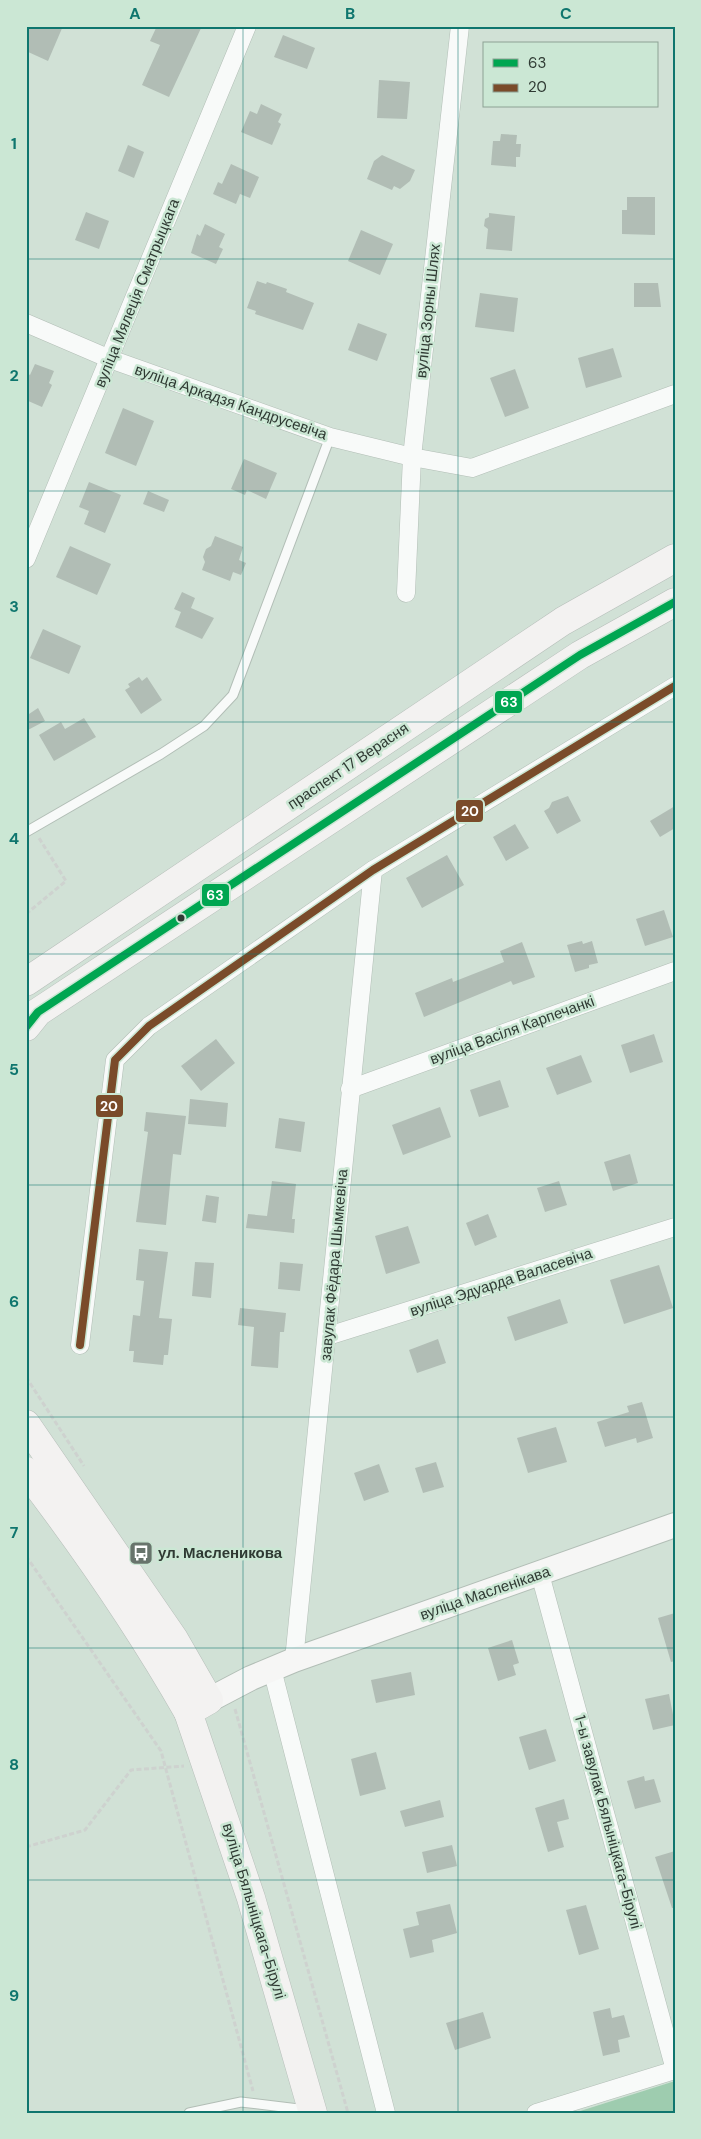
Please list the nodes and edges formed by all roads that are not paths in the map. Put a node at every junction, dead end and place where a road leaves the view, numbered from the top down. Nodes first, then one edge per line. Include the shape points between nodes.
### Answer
1 (247, 26) edge
2 (456, 27) edge
3 (26, 323) edge
4 (110, 359) junction
5 (675, 394) edge
6 (330, 437) junction
7 (412, 457) junction
8 (675, 558) edge
9 (26, 559) edge
10 (406, 593) dead end
11 (675, 602) edge
12 (675, 686) edge
13 (30, 830) edge
14 (373, 870) junction
15 (675, 971) edge
16 (26, 982) edge
17 (26, 1027) edge
18 (350, 1088) junction
19 (675, 1227) edge
20 (328, 1336) junction
21 (80, 1345) dead end
22 (26, 1424) edge
23 (26, 1471) edge
24 (675, 1525) edge
25 (540, 1574) junction
26 (294, 1660) junction
27 (272, 1669) junction
28 (199, 1706) junction
29 (675, 2070) edge
30 (313, 2112) edge
31 (190, 2113) edge
32 (386, 2113) edge
33 (536, 2113) edge

1 - 4 street, вуліца Мялеція Сматрыцкага
2 - 7 street, вуліца Зорны Шлях
3 - 4 street, вуліца Аркадзя Кандрусевіча
4 - 6 street, вуліца Аркадзя Кандрусевіча
4 - 9 street, вуліца Мялеція Сматрыцкага
5 - 7 street, вуліца Аркадзя Кандрусевіча via 472,468
6 - 7 street, вуліца Аркадзя Кандрусевіча
6 - 13 lane via 233,695 204,726
7 - 10 street, вуліца Зорны Шлях
8 - 16 main road, праспект 17 Верасня via 563,621
11 - 17 main road via 580,655 38,1012
12 - 14 street
14 - 18 street, завулак Фёдара Шымкевіча
14 - 21 street via 149,1026 115,1060
15 - 18 street, вуліца Васіля Карпечанкі
18 - 20 street, завулак Фёдара Шымкевіча
19 - 20 street, вуліца Эдуарда Валасевіча
20 - 26 street, завулак Фёдара Шымкевіча
22 - 28 main road, вуліца Бялыніцкага-Бірулі via 174,1639
23 - 28 main road, вуліца Бялыніцкага-Бірулі via 154,1652
24 - 25 main road, вуліца Масленікава
25 - 26 main road, вуліца Масленікава
25 - 29 street, 1-ы завулак Бялыніцкага-Бірулі
26 - 27 main road
27 - 28 main road
27 - 32 street
28 - 30 main road, вуліца Бялыніцкага-Бірулі via 207,1764 251,1898
29 - 33 street
30 - 31 lane via 241,2102

